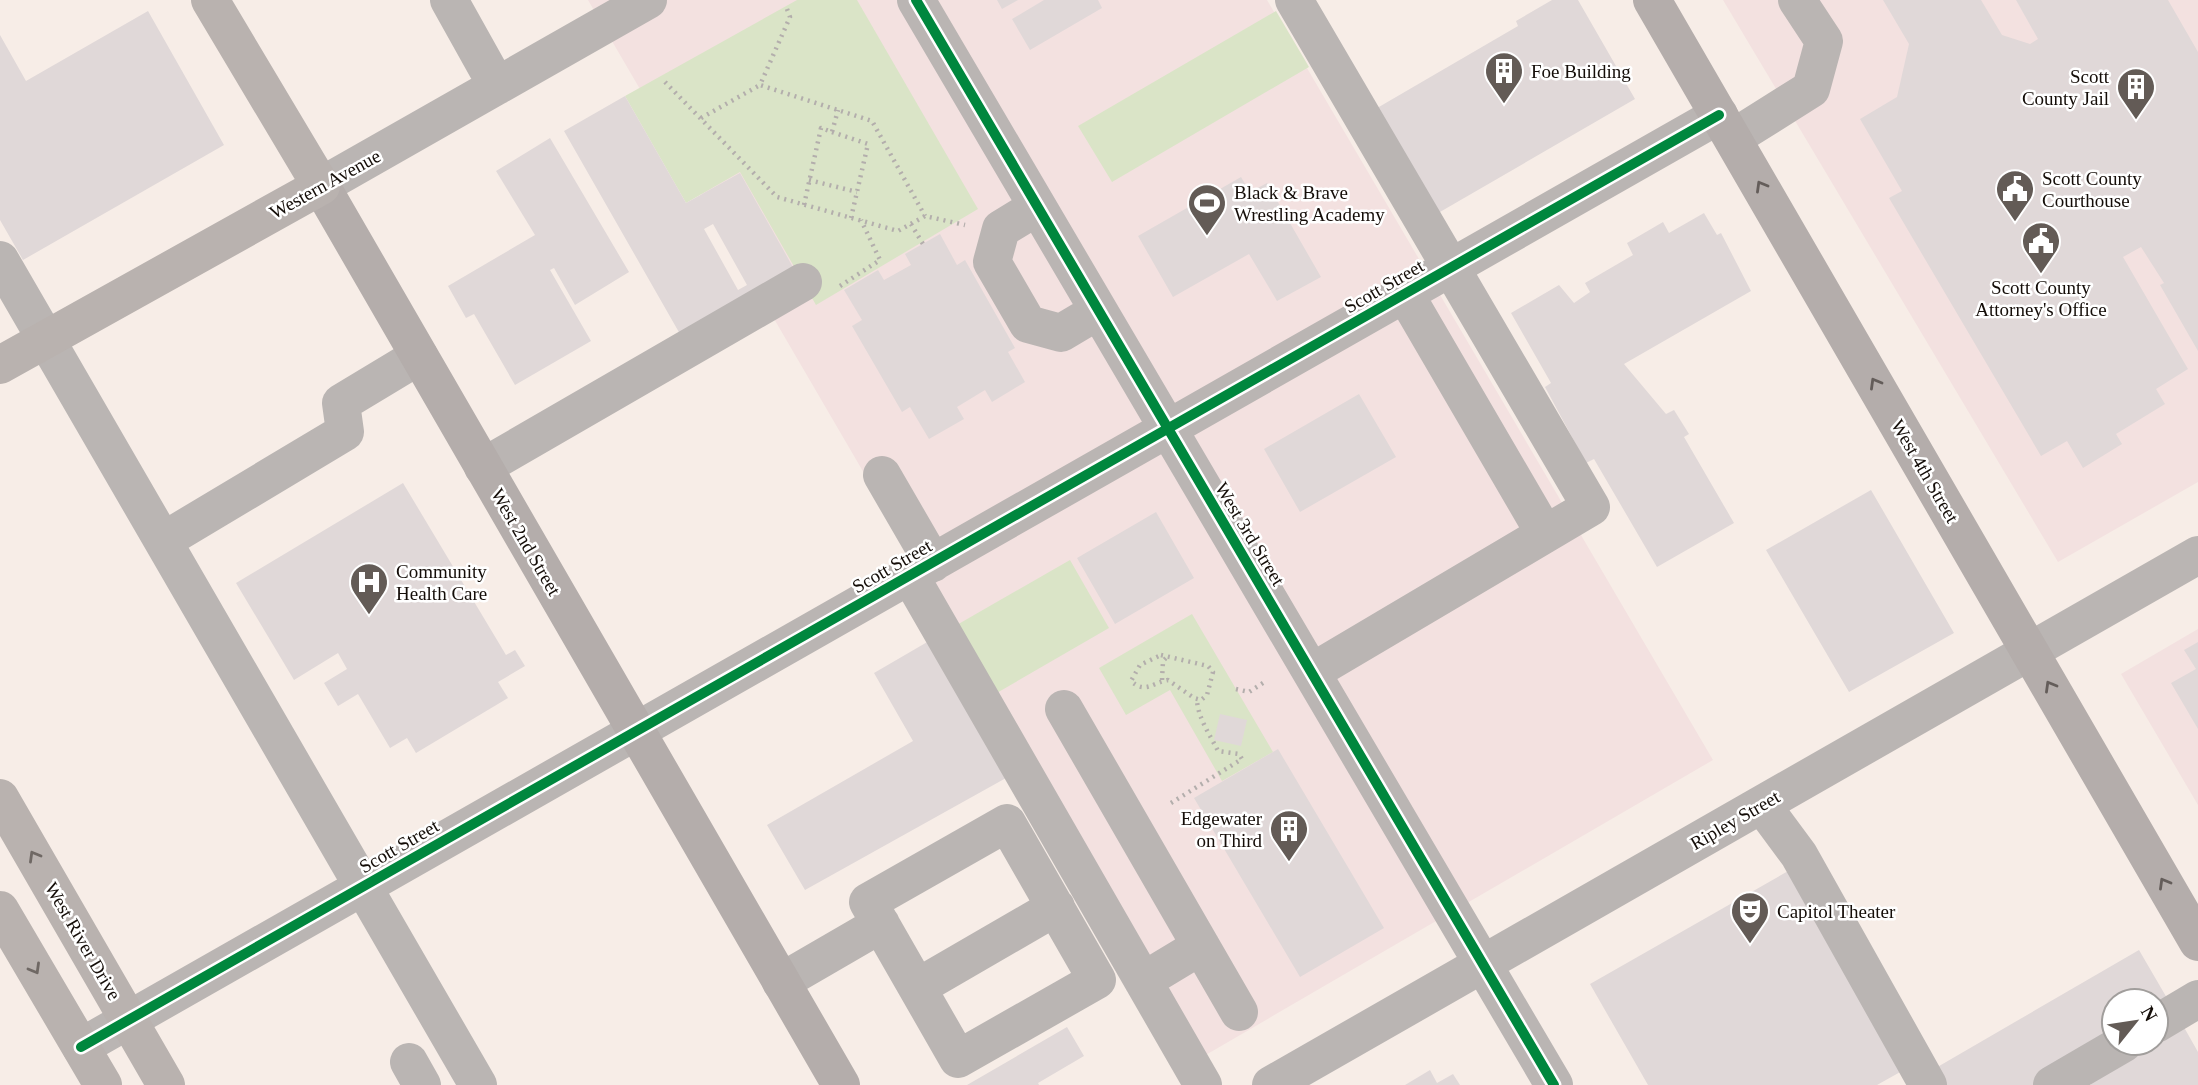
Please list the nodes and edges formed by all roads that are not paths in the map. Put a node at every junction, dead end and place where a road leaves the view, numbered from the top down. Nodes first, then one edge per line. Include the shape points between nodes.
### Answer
1 (210, 0) edge
2 (449, 0) edge
3 (648, 0) edge
4 (916, 0) edge
5 (1294, 0) edge
6 (1652, 0) edge
7 (1797, 0) edge
8 (497, 86) junction
9 (1726, 127) junction
10 (321, 186) junction
11 (1037, 207) junction
12 (0, 260) edge
13 (1450, 269) junction
14 (803, 282) dead end
15 (1405, 294) junction
16 (1098, 311) junction
17 (46, 339) junction
18 (419, 356) junction
19 (0, 365) edge
20 (1168, 430) junction
21 (483, 467) junction
22 (882, 475) dead end
23 (1545, 534) junction
24 (163, 541) junction
25 (2198, 555) edge
26 (921, 570) junction
27 (2030, 652) junction
28 (1312, 673) junction
29 (1064, 709) dead end
30 (636, 732) junction
31 (0, 798) edge
32 (1762, 805) junction
33 (363, 887) junction
34 (1056, 907) junction
35 (0, 910) edge
36 (881, 924) junction
37 (2198, 942) edge
38 (1201, 946) junction
39 (1485, 963) junction
40 (1143, 981) junction
41 (781, 982) junction
42 (918, 987) junction
43 (2198, 999) edge
44 (1239, 1012) dead end
45 (2170, 1016) edge
46 (128, 1020) junction
47 (81, 1047) junction
48 (2100, 1057) edge
49 (103, 1085) edge
50 (166, 1085) edge
51 (478, 1085) edge
52 (841, 1085) edge
53 (1203, 1085) edge
54 (1271, 1085) edge
55 (1554, 1085) edge
56 (1927, 1085) edge
57 (2052, 1085) edge

1 - 10 highway, West 2nd Street
2 - 8 street
3 - 8 street, Western Avenue
4 - 11 street, West 3rd Street
5 - 13 street
6 - 9 main road, West 4th Street
7 - 9 street, Scott Street via 1824,41 1811,89
8 - 10 street, Western Avenue
9 - 13 street, Scott Street
27 -> 9 main road, West 4th Street
10 - 17 highway, Western Avenue
10 - 18 main road, West 2nd Street
11 - 16 street, West 3rd Street
11 - 16 street via 1001,229 992,262 1022,314 1028,324 1061,333
12 - 17 street
13 - 15 street, Scott Street
13 - 23 street via 1591,507
14 - 21 street
15 - 20 street, Scott Street
15 - 23 street
16 - 20 street, West 3rd Street
17 - 19 highway, Western Avenue
17 - 24 street
18 - 21 main road, West 2nd Street
18 - 24 street via 341,403 345,432
20 - 26 street, Scott Street
20 - 28 street, West 3rd Street
21 - 30 main road, West 2nd Street
22 - 26 street
23 - 28 street
24 - 33 street
25 - 27 street, Ripley Street
26 - 30 street, Scott Street
26 - 40 street
27 - 32 street, Ripley Street
37 -> 27 main road, West 4th Street
28 - 39 street, West 3rd Street
29 - 38 street
30 - 33 street, Scott Street
30 - 41 main road, West 2nd Street
46 -> 31 highway, West River Drive
32 - 39 street, Ripley Street
32 - 56 street via 1799,855
33 - 46 street, Scott Street
33 - 51 street
34 - 36 street via 1007,823 868,902
34 - 42 street
34 - 42 street via 1097,980 958,1059
35 -> 47 highway
36 - 41 street
36 - 42 street
38 - 40 street
38 - 44 street
39 - 54 street, Ripley Street
39 - 55 street, West 3rd Street
40 - 53 street
41 - 52 main road, West 2nd Street
43 - 45 street
46 - 47 street, Scott Street
46 - 50 highway, West River Drive
47 - 49 highway
48 - 57 street

